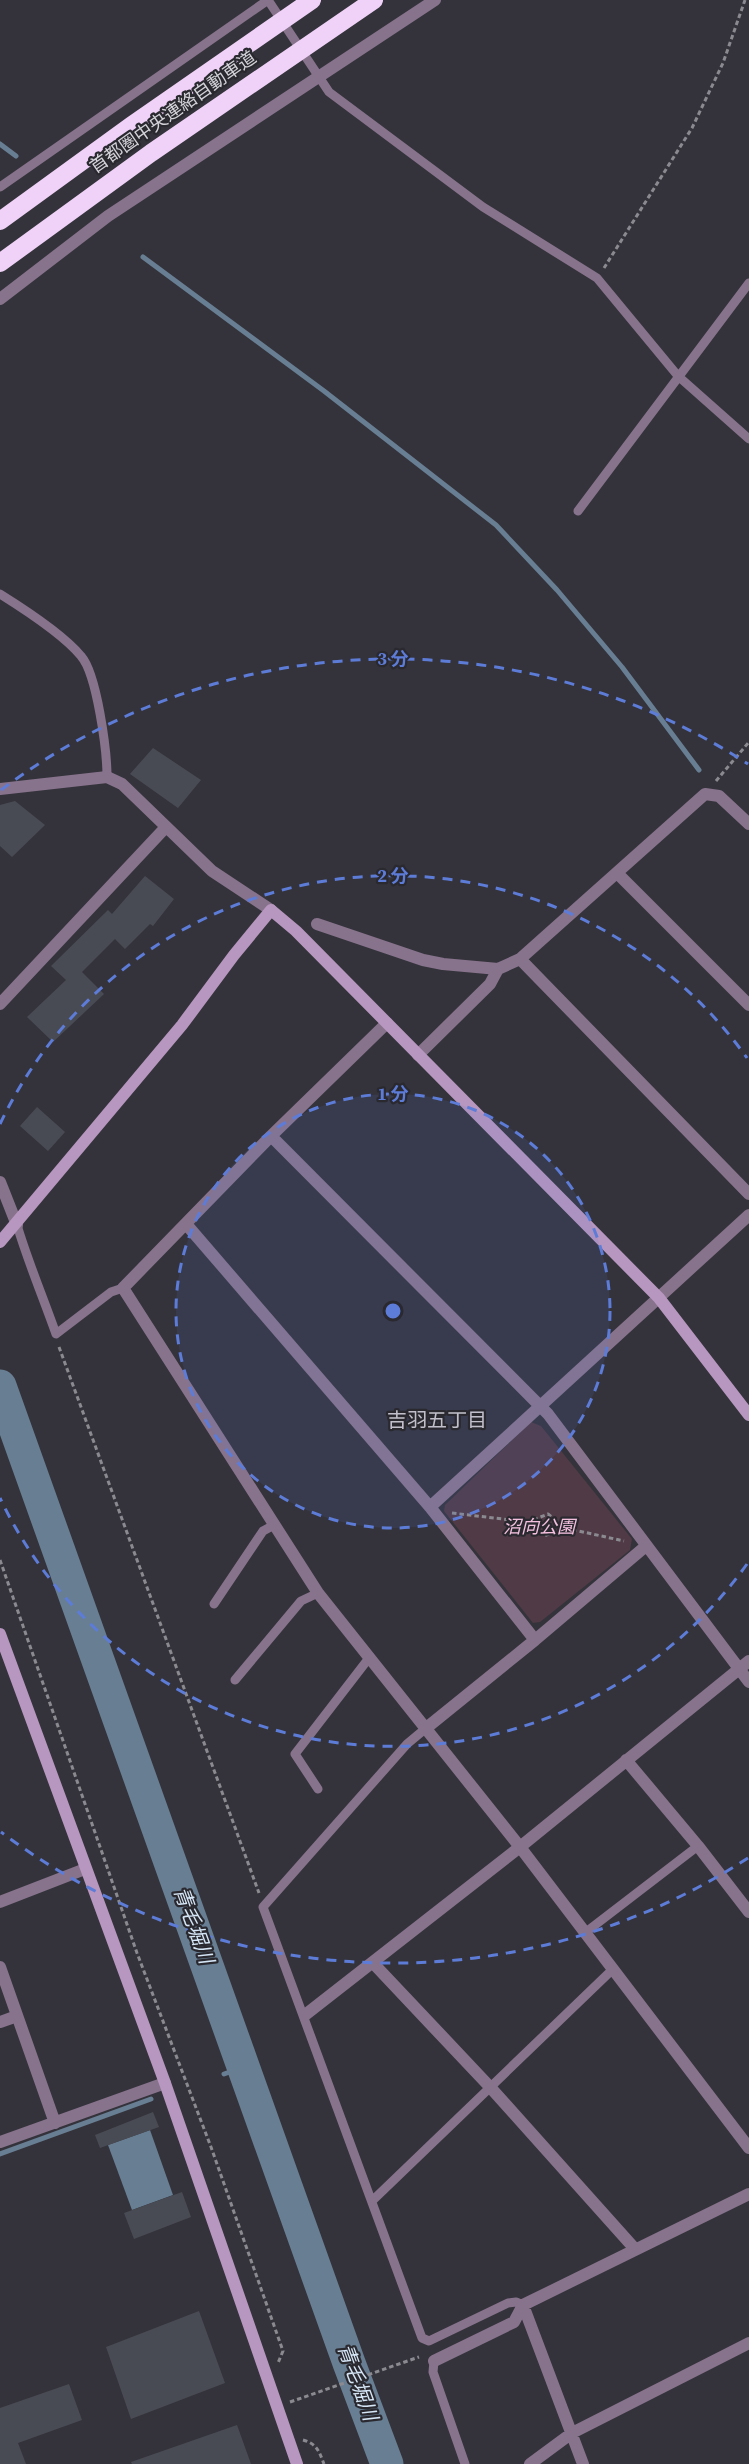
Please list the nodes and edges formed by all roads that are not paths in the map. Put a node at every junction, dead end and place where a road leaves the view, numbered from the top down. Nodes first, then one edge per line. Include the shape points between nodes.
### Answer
1 (268, 0) edge
2 (312, 0) edge
3 (374, 0) edge
4 (435, 0) edge
5 (318, 77) junction
6 (0, 187) edge
7 (0, 220) edge
8 (0, 263) edge
9 (749, 283) edge
10 (0, 299) edge
11 (678, 376) junction
12 (749, 439) edge
13 (578, 511) dead end
14 (0, 594) edge
15 (107, 777) junction
16 (0, 789) edge
17 (749, 824) edge
18 (166, 827) junction
19 (618, 874) junction
20 (271, 910) junction
21 (317, 924) dead end
22 (520, 959) junction
23 (498, 969) junction
24 (0, 1004) edge
25 (749, 1005) edge
26 (387, 1023) junction
27 (418, 1055) junction
28 (271, 1136) junction
29 (0, 1182) edge
30 (749, 1194) edge
31 (749, 1215) edge
32 (186, 1224) junction
33 (17, 1225) junction
34 (3, 1239) edge
35 (123, 1288) junction
36 (659, 1298) junction
37 (539, 1405) junction
38 (749, 1415) edge
39 (430, 1507) junction
40 (274, 1525) junction
41 (646, 1546) junction
42 (318, 1593) junction
43 (214, 1604) dead end
44 (0, 1634) edge
45 (535, 1640) junction
46 (369, 1658) junction
47 (744, 1665) edge
48 (235, 1680) dead end
49 (749, 1682) edge
50 (425, 1729) junction
51 (626, 1760) junction
52 (318, 1789) dead end
53 (698, 1846) junction
54 (520, 1847) junction
55 (85, 1869) junction
56 (0, 1902) edge
57 (749, 1912) edge
58 (586, 1932) junction
59 (373, 1963) junction
60 (0, 1967) edge
61 (612, 1970) junction
62 (305, 2015) junction
63 (17, 2016) junction
64 (0, 2022) edge
65 (165, 2083) junction
66 (490, 2087) junction
67 (55, 2123) junction
68 (0, 2142) edge
69 (749, 2148) edge
70 (749, 2194) edge
71 (372, 2201) junction
72 (635, 2249) junction
73 (523, 2305) junction
74 (749, 2343) edge
75 (428, 2358) joint
76 (572, 2433) junction
77 (297, 2464) edge
78 (465, 2464) edge
79 (530, 2464) edge
80 (583, 2464) edge

1 - 5 lane
1 - 6 lane
2 - 7 highway, 首都圏中央連絡自動車道, bridge
3 - 8 highway, 首都圏中央連絡自動車道, bridge via 151,153
4 - 5 street
5 - 10 street via 108,216
5 - 11 lane via 329,92 483,207 597,278
9 - 11 lane
11 - 12 lane
11 - 13 lane
14 - 15 lane via 81,655 92,672
15 - 16 street
15 - 18 street via 122,784
17 - 19 street via 719,796 705,794
18 - 20 street via 212,871
18 - 24 street
19 - 22 street
19 - 25 street
20 - 26 street
20 - 33 street
21 - 23 street via 423,960
22 - 23 street
22 - 30 street
23 - 27 street via 490,984
26 - 27 street
26 - 28 street
27 - 36 street
28 - 32 street
28 - 37 street
29 - 33 street
31 - 36 street
32 - 35 street
32 - 39 street
33 - 34 street
33 - 35 lane via 56,1334 111,1292
35 - 40 street
36 - 37 street
36 - 38 street
37 - 39 street
37 - 41 street
39 - 45 street
40 - 42 street
40 - 43 lane via 263,1531
41 - 45 street
41 - 47 street
42 - 46 street
42 - 48 lane via 301,1600
44 - 55 street
45 - 50 street
46 - 50 street
46 - 52 lane via 295,1754
47 - 49 street
47 - 51 street
50 - 54 street
50 - 62 lane via 407,1743 263,1907
51 - 53 street
51 - 54 street
53 - 57 street
53 - 58 lane
54 - 58 street
54 - 59 street
55 - 56 street
55 - 65 street
58 - 61 street
59 - 62 street
59 - 66 street
60 - 63 street
61 - 66 lane
61 - 69 street
62 - 71 lane
63 - 64 street
63 - 67 street
65 - 67 street
65 - 77 street
66 - 71 lane
66 - 72 street
67 - 68 street
70 - 72 street
71 - 73 lane via 422,2338 429,2341 508,2302
72 - 73 street
73 - 75 street via 514,2322
73 - 76 street
74 - 76 street
75 - 78 lane
76 - 79 street
76 - 80 street

